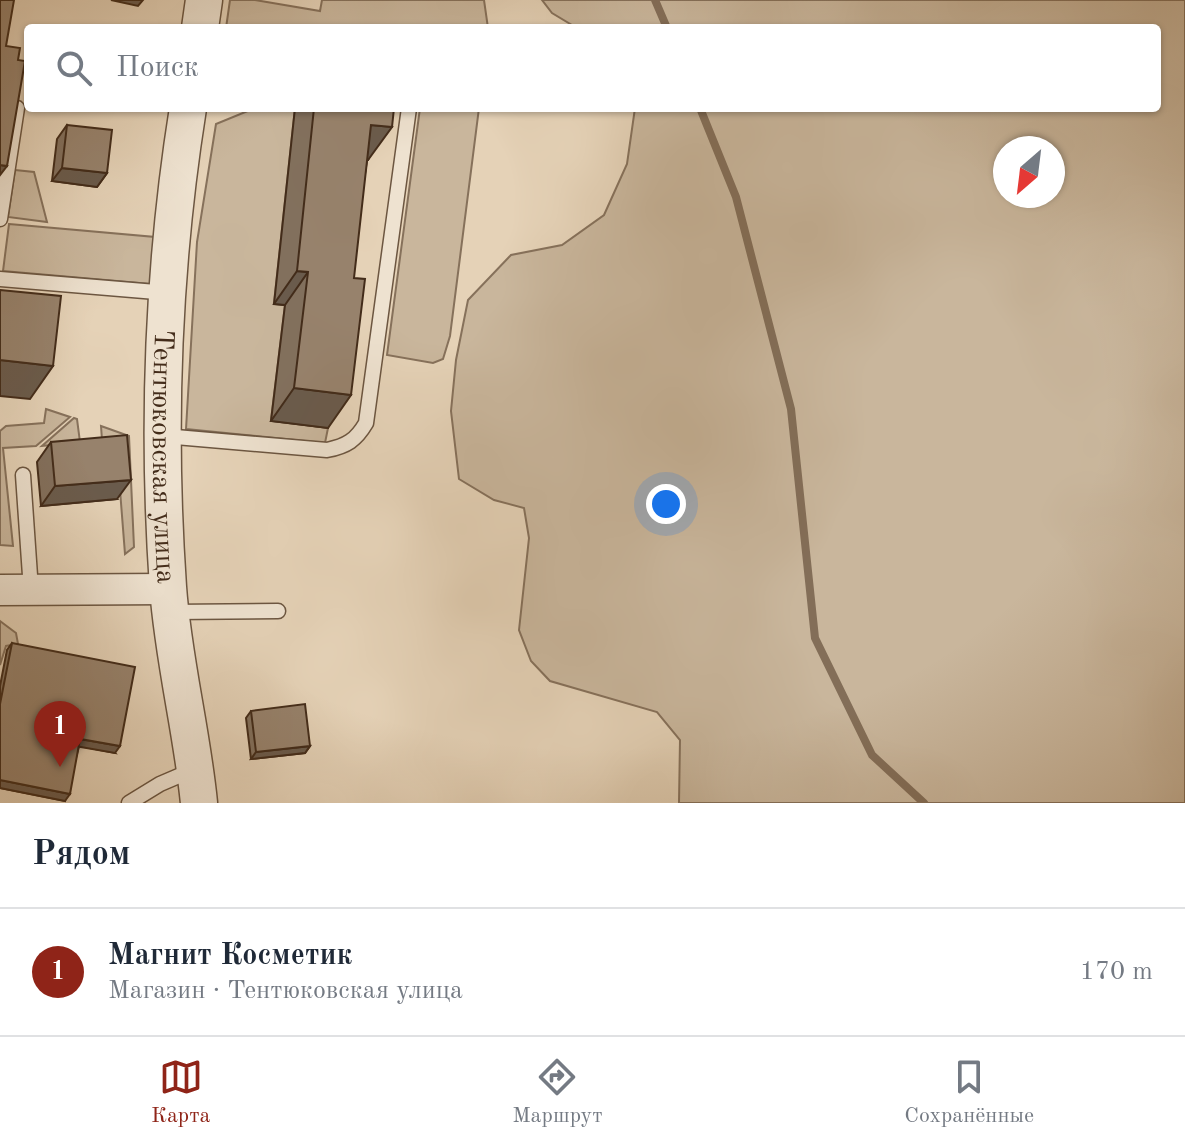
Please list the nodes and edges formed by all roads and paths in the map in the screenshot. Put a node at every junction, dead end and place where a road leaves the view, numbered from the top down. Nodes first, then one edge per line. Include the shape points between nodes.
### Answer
1 (204, 0) edge
2 (201, 24) edge
3 (17, 108) edge
4 (188, 112) edge
5 (408, 112) edge
6 (0, 219) edge
7 (0, 279) edge
8 (168, 293) junction
9 (163, 436) junction
10 (23, 475) dead end
11 (0, 590) edge
12 (31, 590) junction
13 (170, 600) junction
14 (278, 611) dead end
15 (197, 786) edge
16 (129, 803) edge

1 - 2 street
3 - 6 lane
4 - 8 street, Тентюковская улица
5 - 9 lane via 366,423 359,436 345,447 327,450
7 - 8 lane
8 - 9 street, Тентюковская улица
9 - 13 street, Тентюковская улица
10 - 12 lane
11 - 12 street
12 - 13 street
13 - 14 lane
13 - 15 street, Тентюковская улица
15 - 16 lane via 160,784

